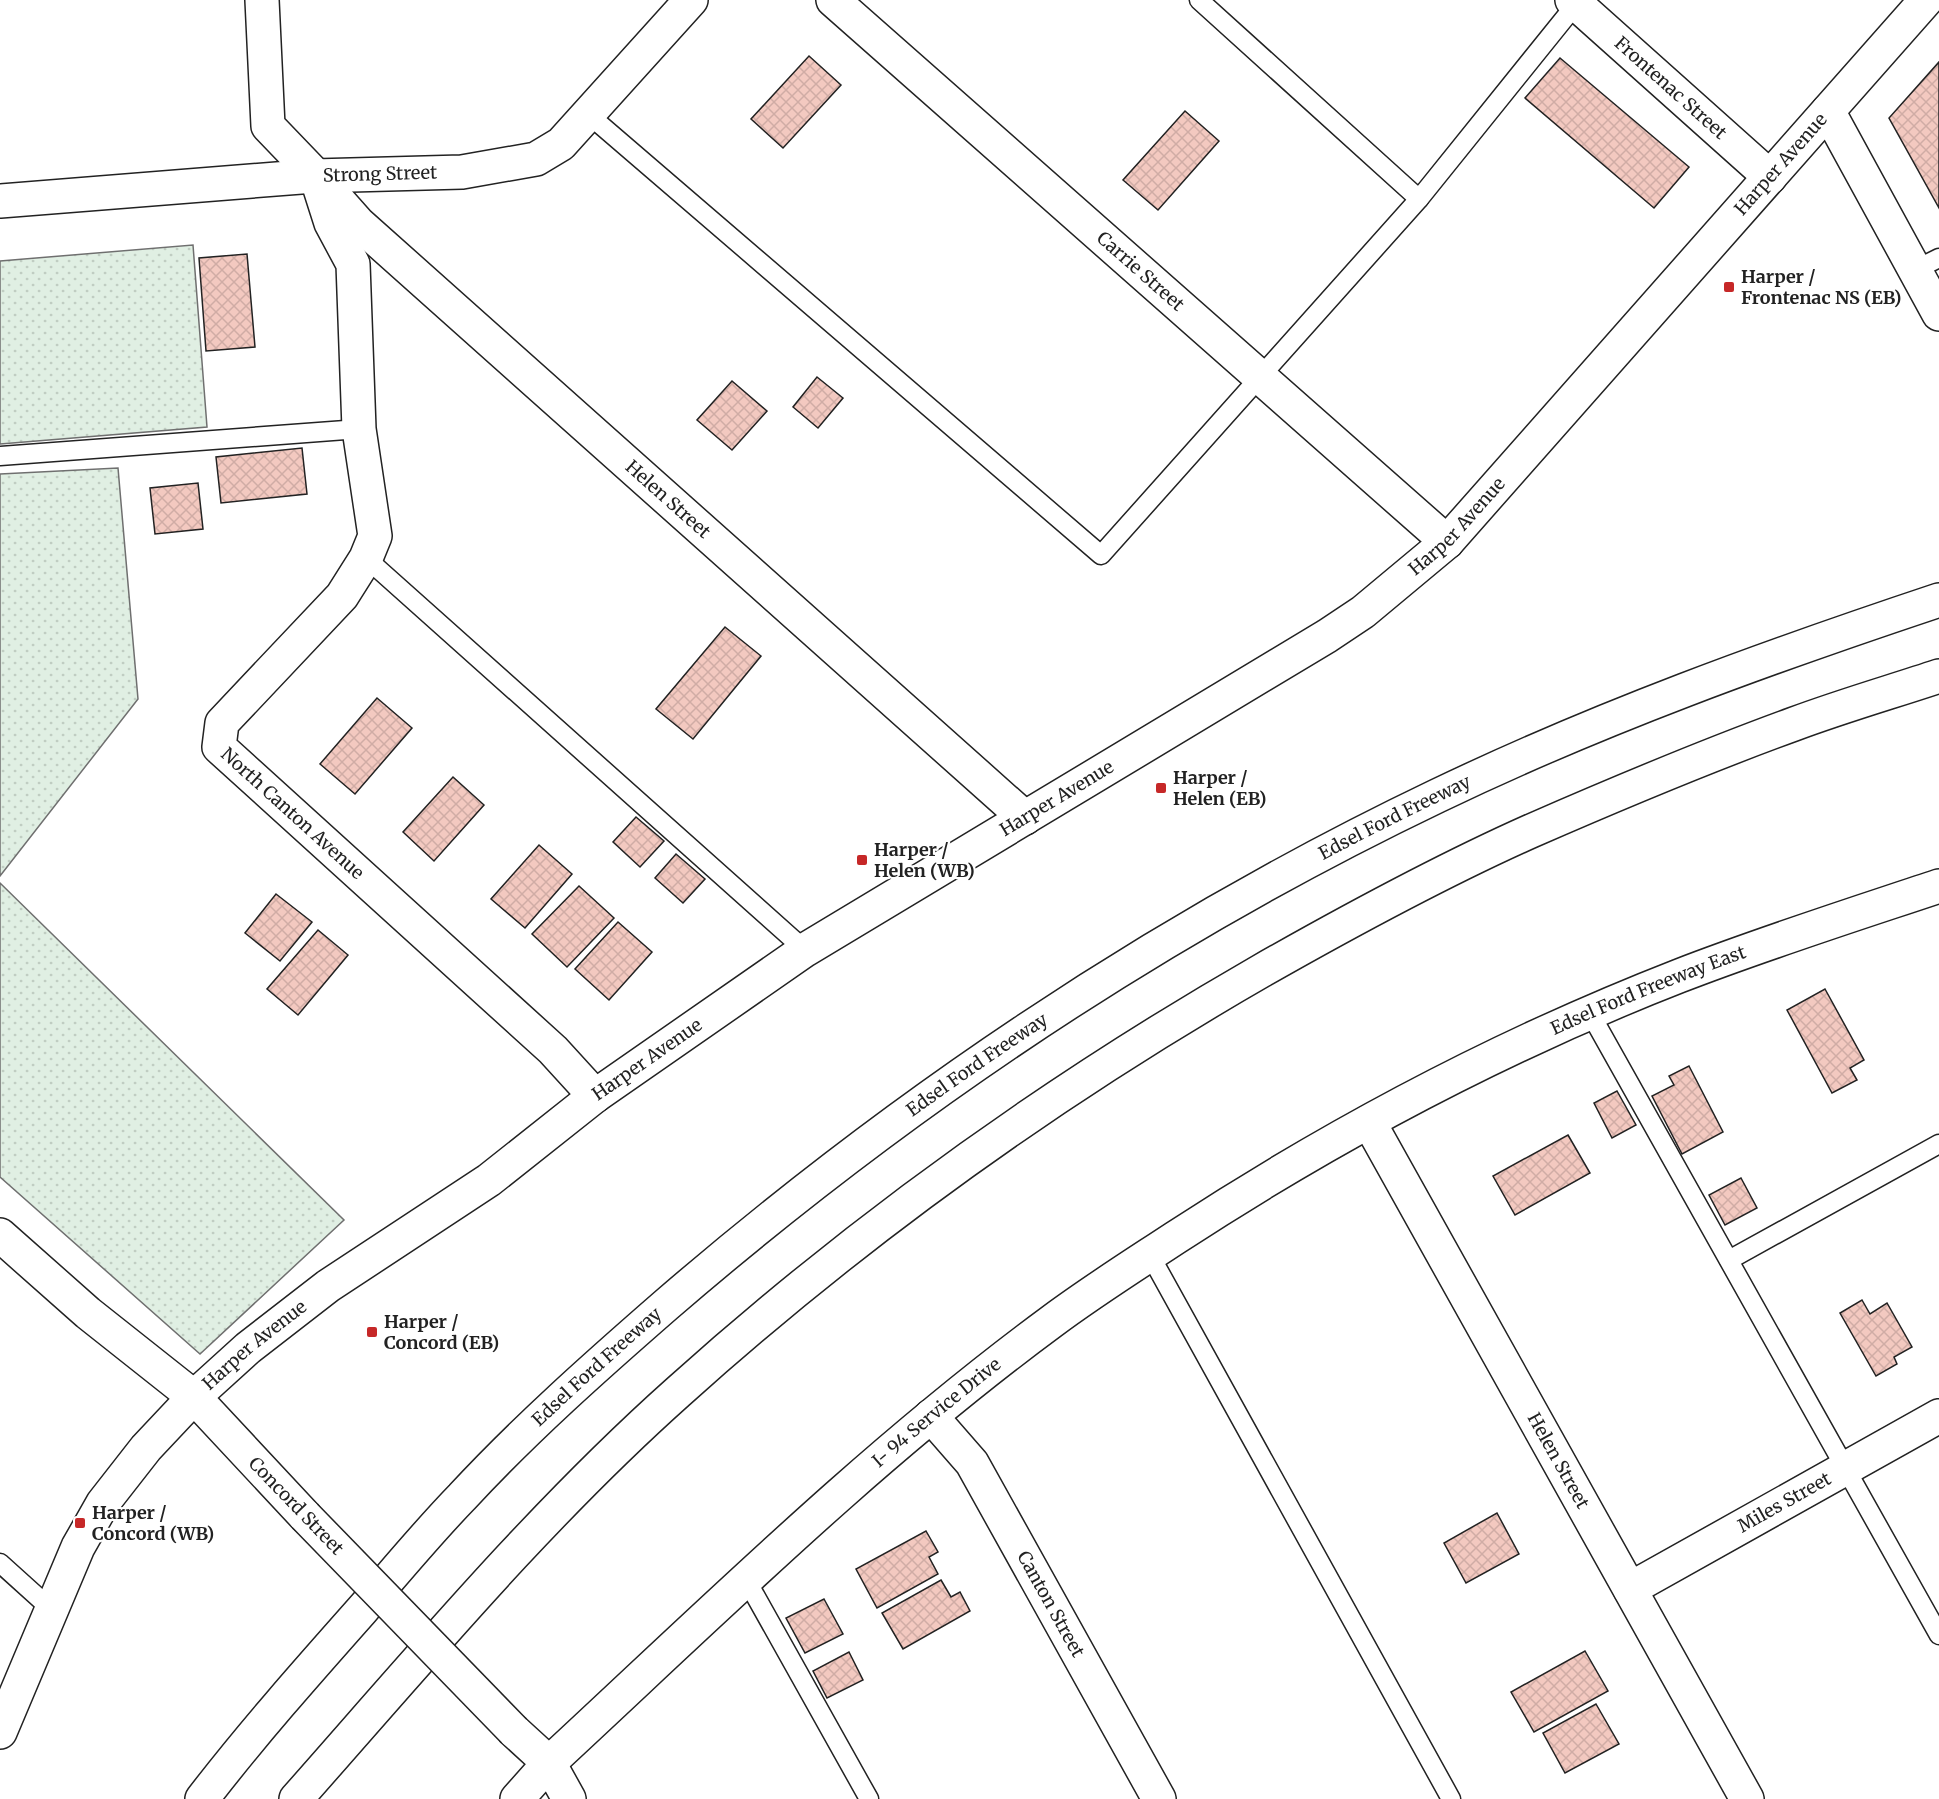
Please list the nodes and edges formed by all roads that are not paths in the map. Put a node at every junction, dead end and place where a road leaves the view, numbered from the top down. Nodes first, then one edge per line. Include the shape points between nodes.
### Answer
1 (262, 0) edge
2 (691, 0) edge
3 (833, 0) edge
4 (1199, 0) edge
5 (1926, 0) edge
6 (1574, 2) edge
7 (1828, 111) junction
8 (588, 114) junction
9 (315, 176) junction
10 (1770, 177) junction
11 (1419, 199) junction
12 (0, 201) edge
13 (1927, 264) edge
14 (1939, 314) edge
15 (1260, 377) junction
16 (359, 429) junction
17 (0, 456) edge
18 (1447, 542) junction
19 (366, 558) junction
20 (1939, 600) edge
21 (1939, 676) edge
22 (1025, 818) junction
23 (1939, 886) edge
24 (805, 950) junction
25 (1590, 1014) junction
26 (595, 1096) junction
27 (1369, 1122) junction
28 (1939, 1144) edge
29 (0, 1235) edge
30 (1150, 1255) junction
31 (1729, 1260) junction
32 (194, 1397) junction
33 (931, 1416) junction
34 (1939, 1416) edge
35 (1846, 1469) junction
36 (0, 1563) edge
37 (747, 1581) junction
38 (1630, 1589) junction
39 (51, 1609) junction
40 (1939, 1635) edge
41 (0, 1732) edge
42 (549, 1763) junction
43 (202, 1799) edge
44 (296, 1799) edge
45 (517, 1799) edge
46 (569, 1799) edge
47 (868, 1799) edge
48 (1160, 1799) edge
49 (1451, 1799) edge
50 (1747, 1799) edge

1 - 9 main road, Helen Street via 268,126
2 - 8 main road, Strong Street
3 - 15 main road, Carrie Street
4 - 11 lane
5 - 7 main road, Harper Avenue
6 - 10 main road, Frontenac Street
6 - 11 lane
7 - 10 main road, Harper Avenue
7 - 13 main road
8 - 9 main road, Strong Street via 561,144 536,159 462,172
8 - 15 lane via 1101,555
9 - 12 main road, Strong Street
9 - 16 main road, North Canton Avenue via 331,223 353,264
9 - 22 main road, Helen Street via 358,224
10 - 18 main road, Harper Avenue
11 - 15 lane
13 - 14 main road
15 - 18 main road, Carrie Street
16 - 17 lane
16 - 19 main road, North Canton Avenue via 376,527
18 - 22 main road, Harper Avenue via 1363,612 1327,636
19 - 24 lane
19 - 26 main road, North Canton Avenue via 330,609 222,723 219,747 553,1050
20 - 43 main road, Edsel Ford Freeway via 1642,706 1436,796 1245,896 1141,957 940,1091 722,1257 537,1422 462,1496 252,1734
21 - 44 main road via 1797,723 1527,833 1345,923 1172,1022 1071,1086 855,1243 678,1392 519,1548
22 - 24 main road, Harper Avenue
23 - 25 main road, Edsel Ford Freeway East via 1821,924
24 - 26 main road, Harper Avenue
25 - 27 main road, Edsel Ford Freeway East via 1460,1072
25 - 31 lane
26 - 32 main road, Harper Avenue via 489,1180 328,1286 248,1348
27 - 30 main road, I- 94 Service Drive via 1269,1179
27 - 38 main road, Helen Street
28 - 31 lane
29 - 32 main road, Concord Street via 88,1313
30 - 33 main road, I- 94 Service Drive via 1052,1320
30 - 49 lane
31 - 35 lane
32 - 39 main road, Harper Avenue via 146,1448 103,1503 78,1547
32 - 42 main road, Concord Street, bridge via 305,1516
33 - 37 main road, I- 94 Service Drive
33 - 48 main road, Canton Street via 972,1463
34 - 35 main road, Miles Street
35 - 38 main road, Miles Street
35 - 40 lane
36 - 39 lane
37 - 42 main road, I- 94 Service Drive
37 - 47 lane
38 - 50 main road, Helen Street
39 - 41 main road, Harper Avenue
42 - 45 main road, I- 94 Service Drive
42 - 46 main road, Concord Street

